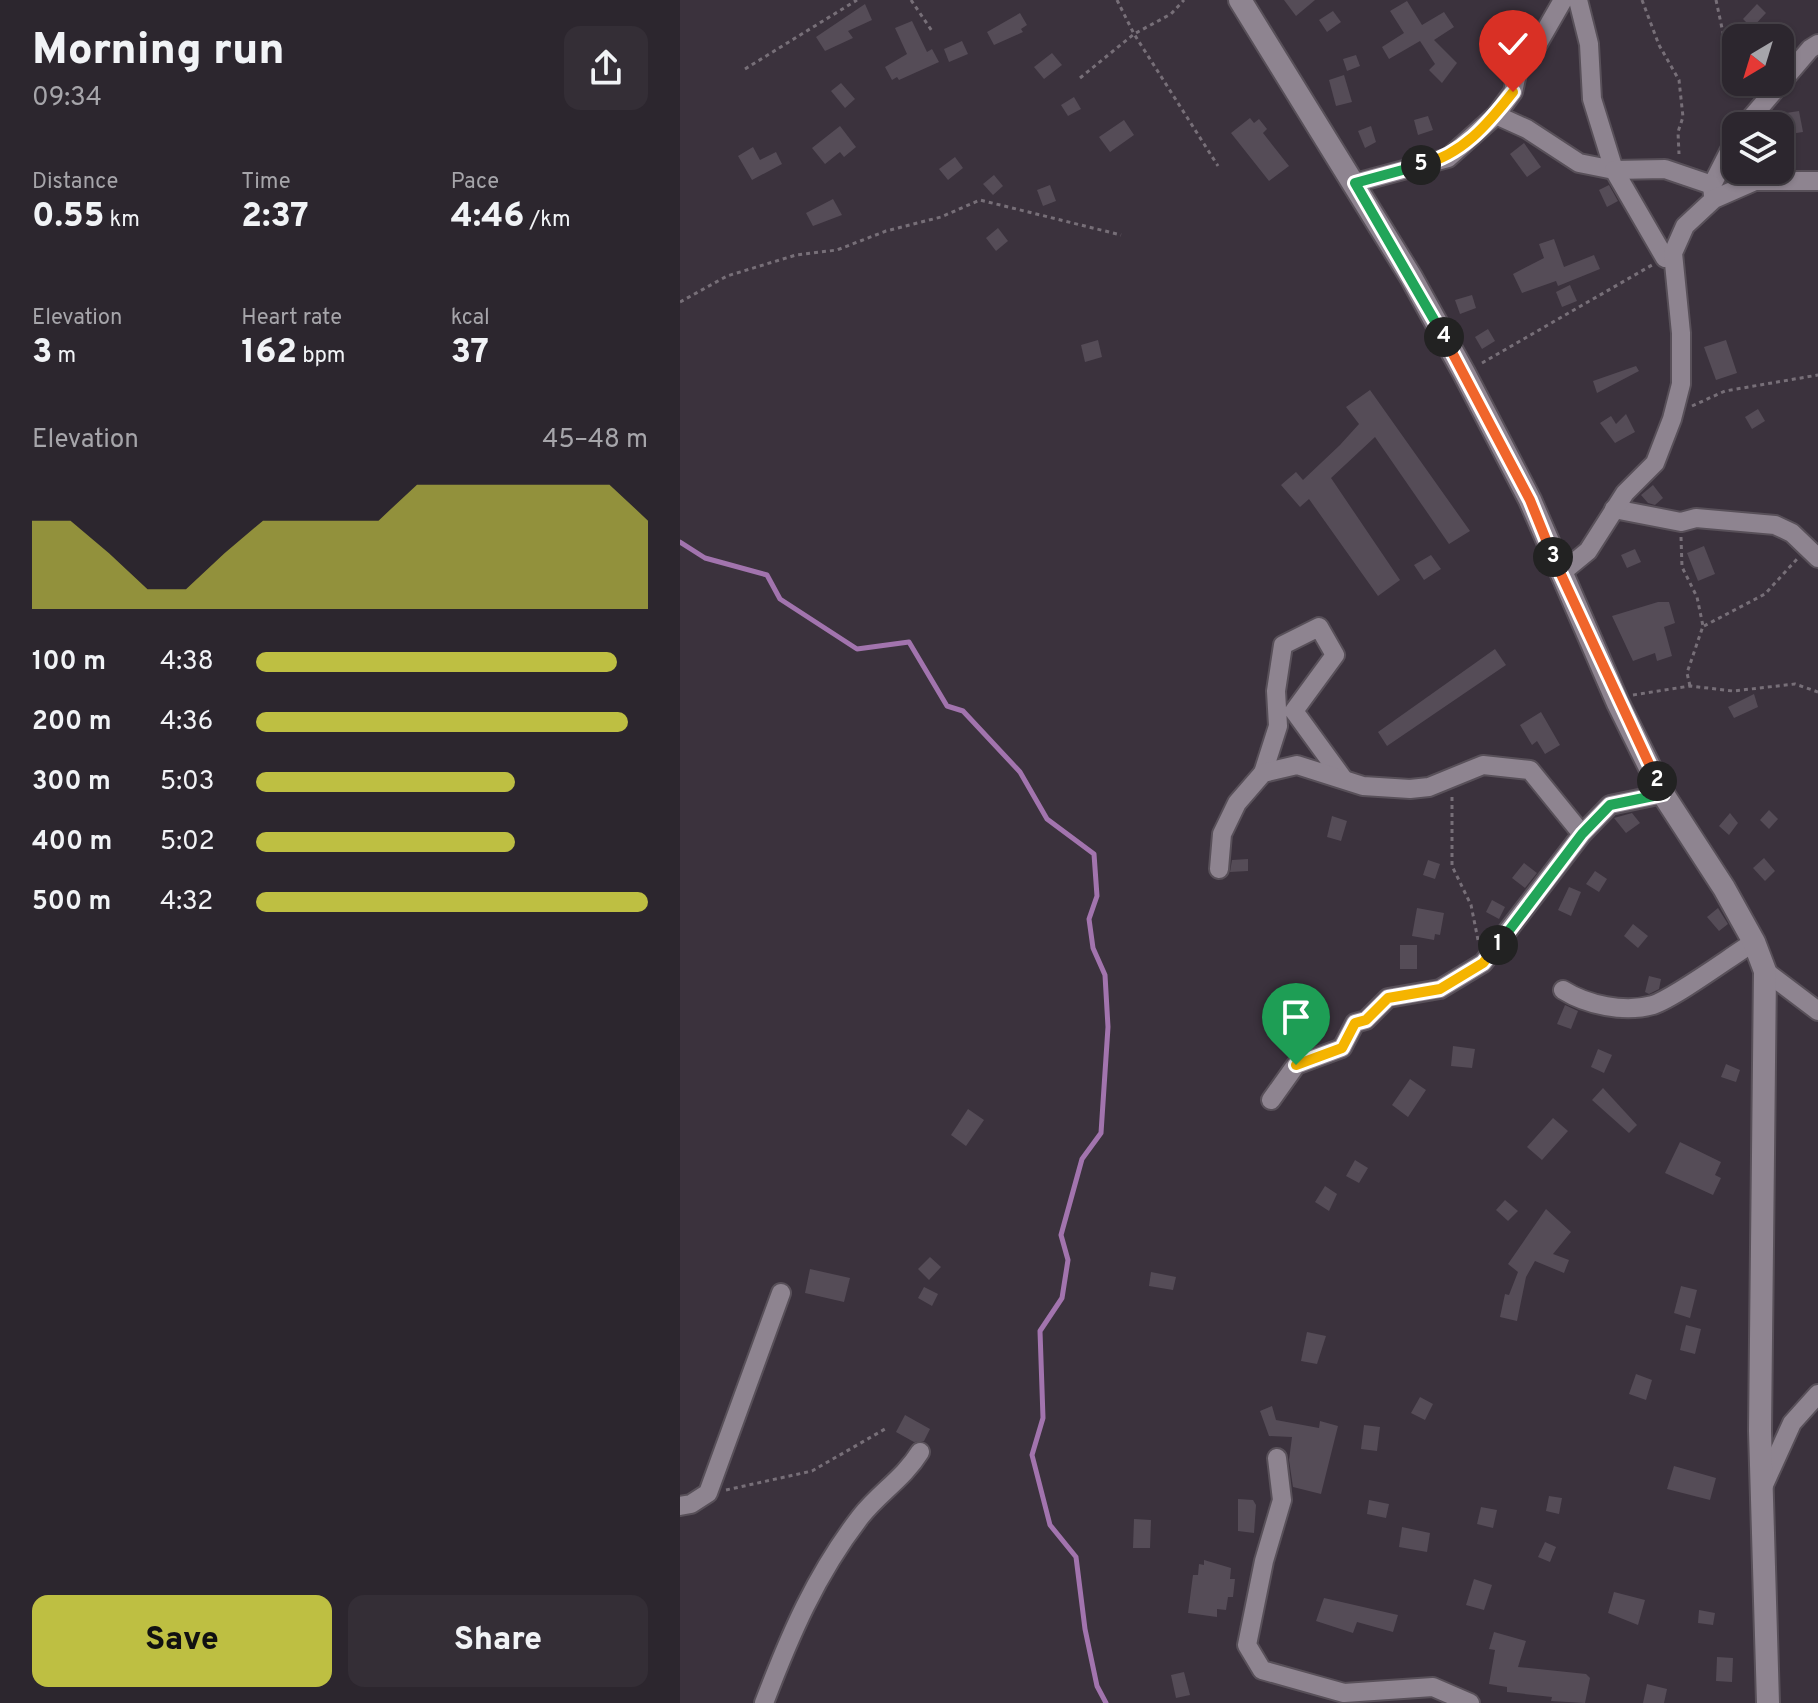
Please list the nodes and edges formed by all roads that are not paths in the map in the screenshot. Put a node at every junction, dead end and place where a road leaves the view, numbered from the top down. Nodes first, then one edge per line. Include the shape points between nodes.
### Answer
1 (1240, 0) edge
2 (1563, 0) edge
3 (1578, 0) edge
4 (1818, 44) edge
5 (1756, 112) edge
6 (1496, 115) junction
7 (1614, 170) junction
8 (1722, 171) edge
9 (1818, 181) edge
10 (1355, 183) junction
11 (1713, 192) junction
12 (1665, 258) road end
13 (1614, 509) junction
14 (1812, 553) edge
15 (1560, 574) junction
16 (1276, 691) junction
17 (1294, 711) junction
18 (1263, 773) junction
19 (1342, 777) junction
20 (1663, 794) junction
21 (1582, 834) junction
22 (1219, 869) dead end
23 (1754, 942) junction
24 (1765, 971) junction
25 (1563, 990) dead end
26 (1818, 1011) edge
27 (1271, 1100) dead end
28 (781, 1293) dead end
29 (1818, 1394) edge
30 (920, 1452) dead end
31 (1277, 1458) dead end
32 (1761, 1494) junction
33 (680, 1506) edge
34 (1398, 1695) edge
35 (764, 1703) edge
36 (1470, 1703) edge
37 (1768, 1703) edge

1 - 10 street
2 - 6 street via 1518,69 1513,92
3 - 7 street via 1589,44 1592,99
4 - 5 street
6 - 7 street via 1579,163
6 - 10 street via 1448,158
7 - 11 street via 1665,169
7 - 12 street
8 - 11 street
9 - 11 street via 1755,181
10 - 15 street via 1464,373 1530,500
11 - 13 street via 1685,226 1673,253 1681,384 1672,419 1655,463
13 - 14 street via 1681,522 1696,518 1775,525
13 - 15 street via 1588,551
15 - 20 street
16 - 17 street
16 - 17 street via 1283,645 1319,627 1335,655
16 - 18 street via 1278,726
17 - 19 street
18 - 19 street via 1297,765
18 - 22 street via 1237,803 1222,834
19 - 21 street via 1363,786 1410,789 1429,787 1483,765 1530,770
20 - 21 street via 1610,805
20 - 23 street
21 - 27 street via 1483,963 1440,989 1388,998 1366,1020 1355,1023 1342,1048 1296,1065
23 - 24 street
23 - 25 street via 1654,1004 1628,1008 1580,1001
24 - 26 street
24 - 32 street
28 - 33 street via 708,1493
29 - 32 street via 1792,1423
30 - 35 street via 828,1560 794,1624
31 - 34 street via 1282,1500 1247,1645 1262,1670 1344,1693
32 - 37 street
34 - 36 street via 1433,1687

